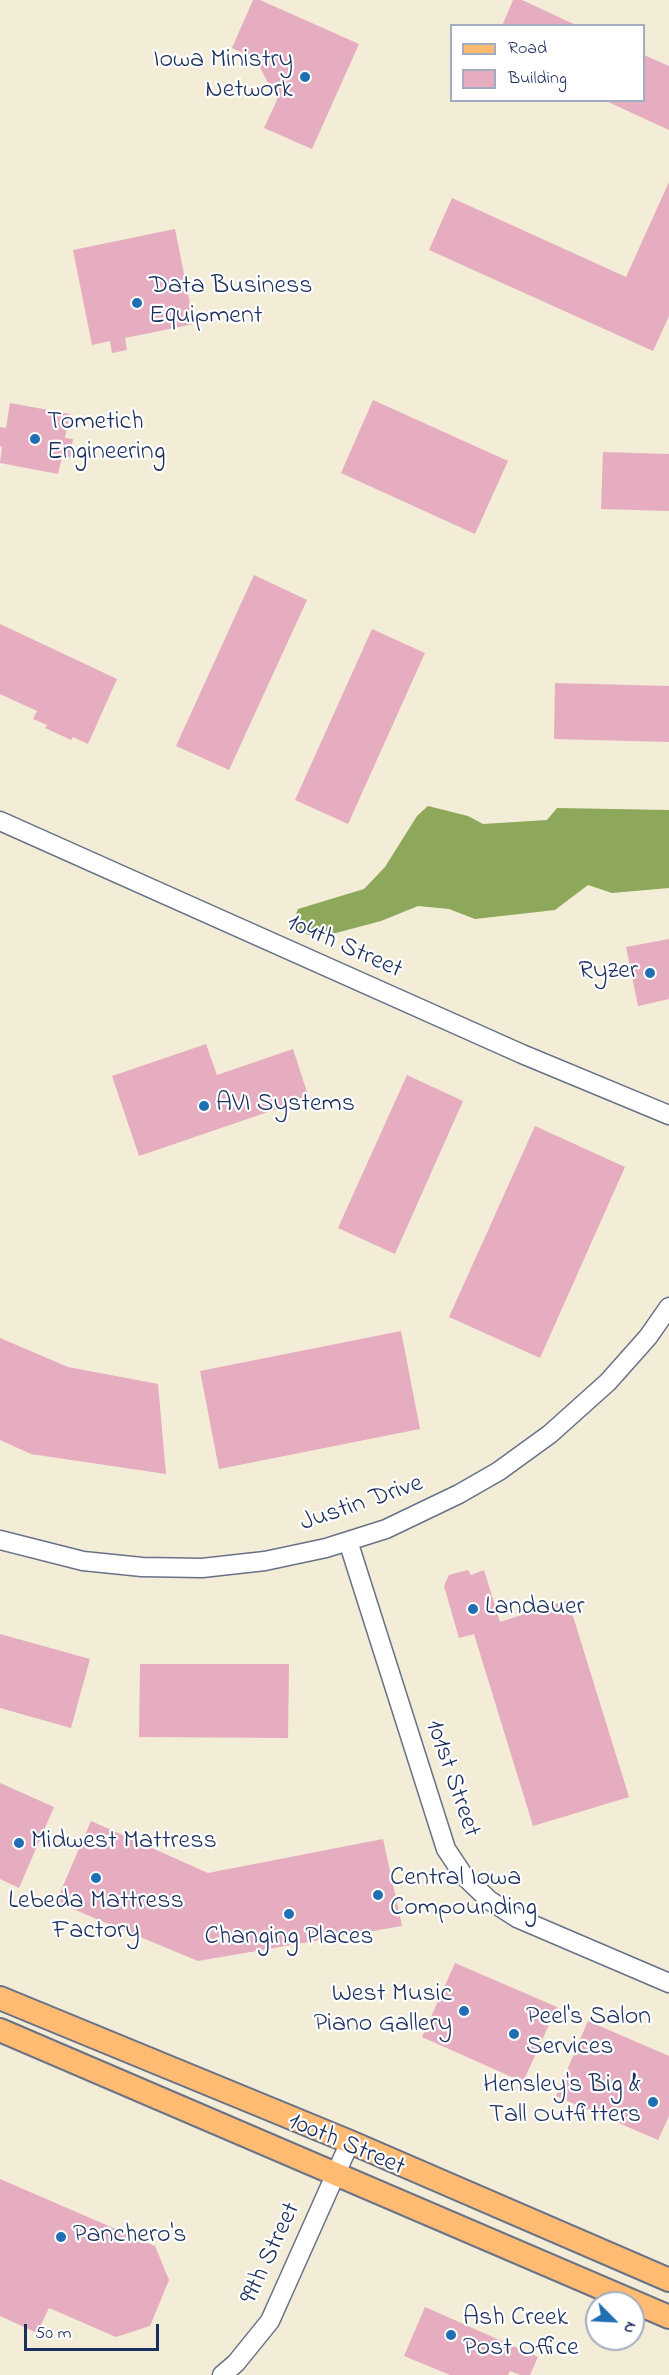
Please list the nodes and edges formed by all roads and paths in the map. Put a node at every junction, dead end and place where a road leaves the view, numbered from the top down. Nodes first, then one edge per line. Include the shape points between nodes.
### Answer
1 (0, 821) edge
2 (669, 1115) edge
3 (669, 1307) edge
4 (0, 1540) edge
5 (348, 1541) junction
6 (669, 1983) edge
7 (0, 1998) edge
8 (0, 2030) edge
9 (350, 2142) junction
10 (336, 2173) junction
11 (669, 2280) edge
12 (669, 2317) edge
13 (222, 2375) edge

1 - 2 street, 104th Street via 416,1008
3 - 5 street, Justin Drive via 608,1382 524,1453 444,1503
4 - 5 street, Justin Drive via 83,1561 142,1568 265,1561
5 - 6 street, 101st Street via 446,1849 464,1876 489,1900 517,1918
7 - 9 main road, 100th Street
8 - 10 main road, 100th Street
9 - 10 street, 99th Street
9 - 11 main road, 100th Street
10 - 12 main road, 100th Street
10 - 13 street, 99th Street via 270,2321

